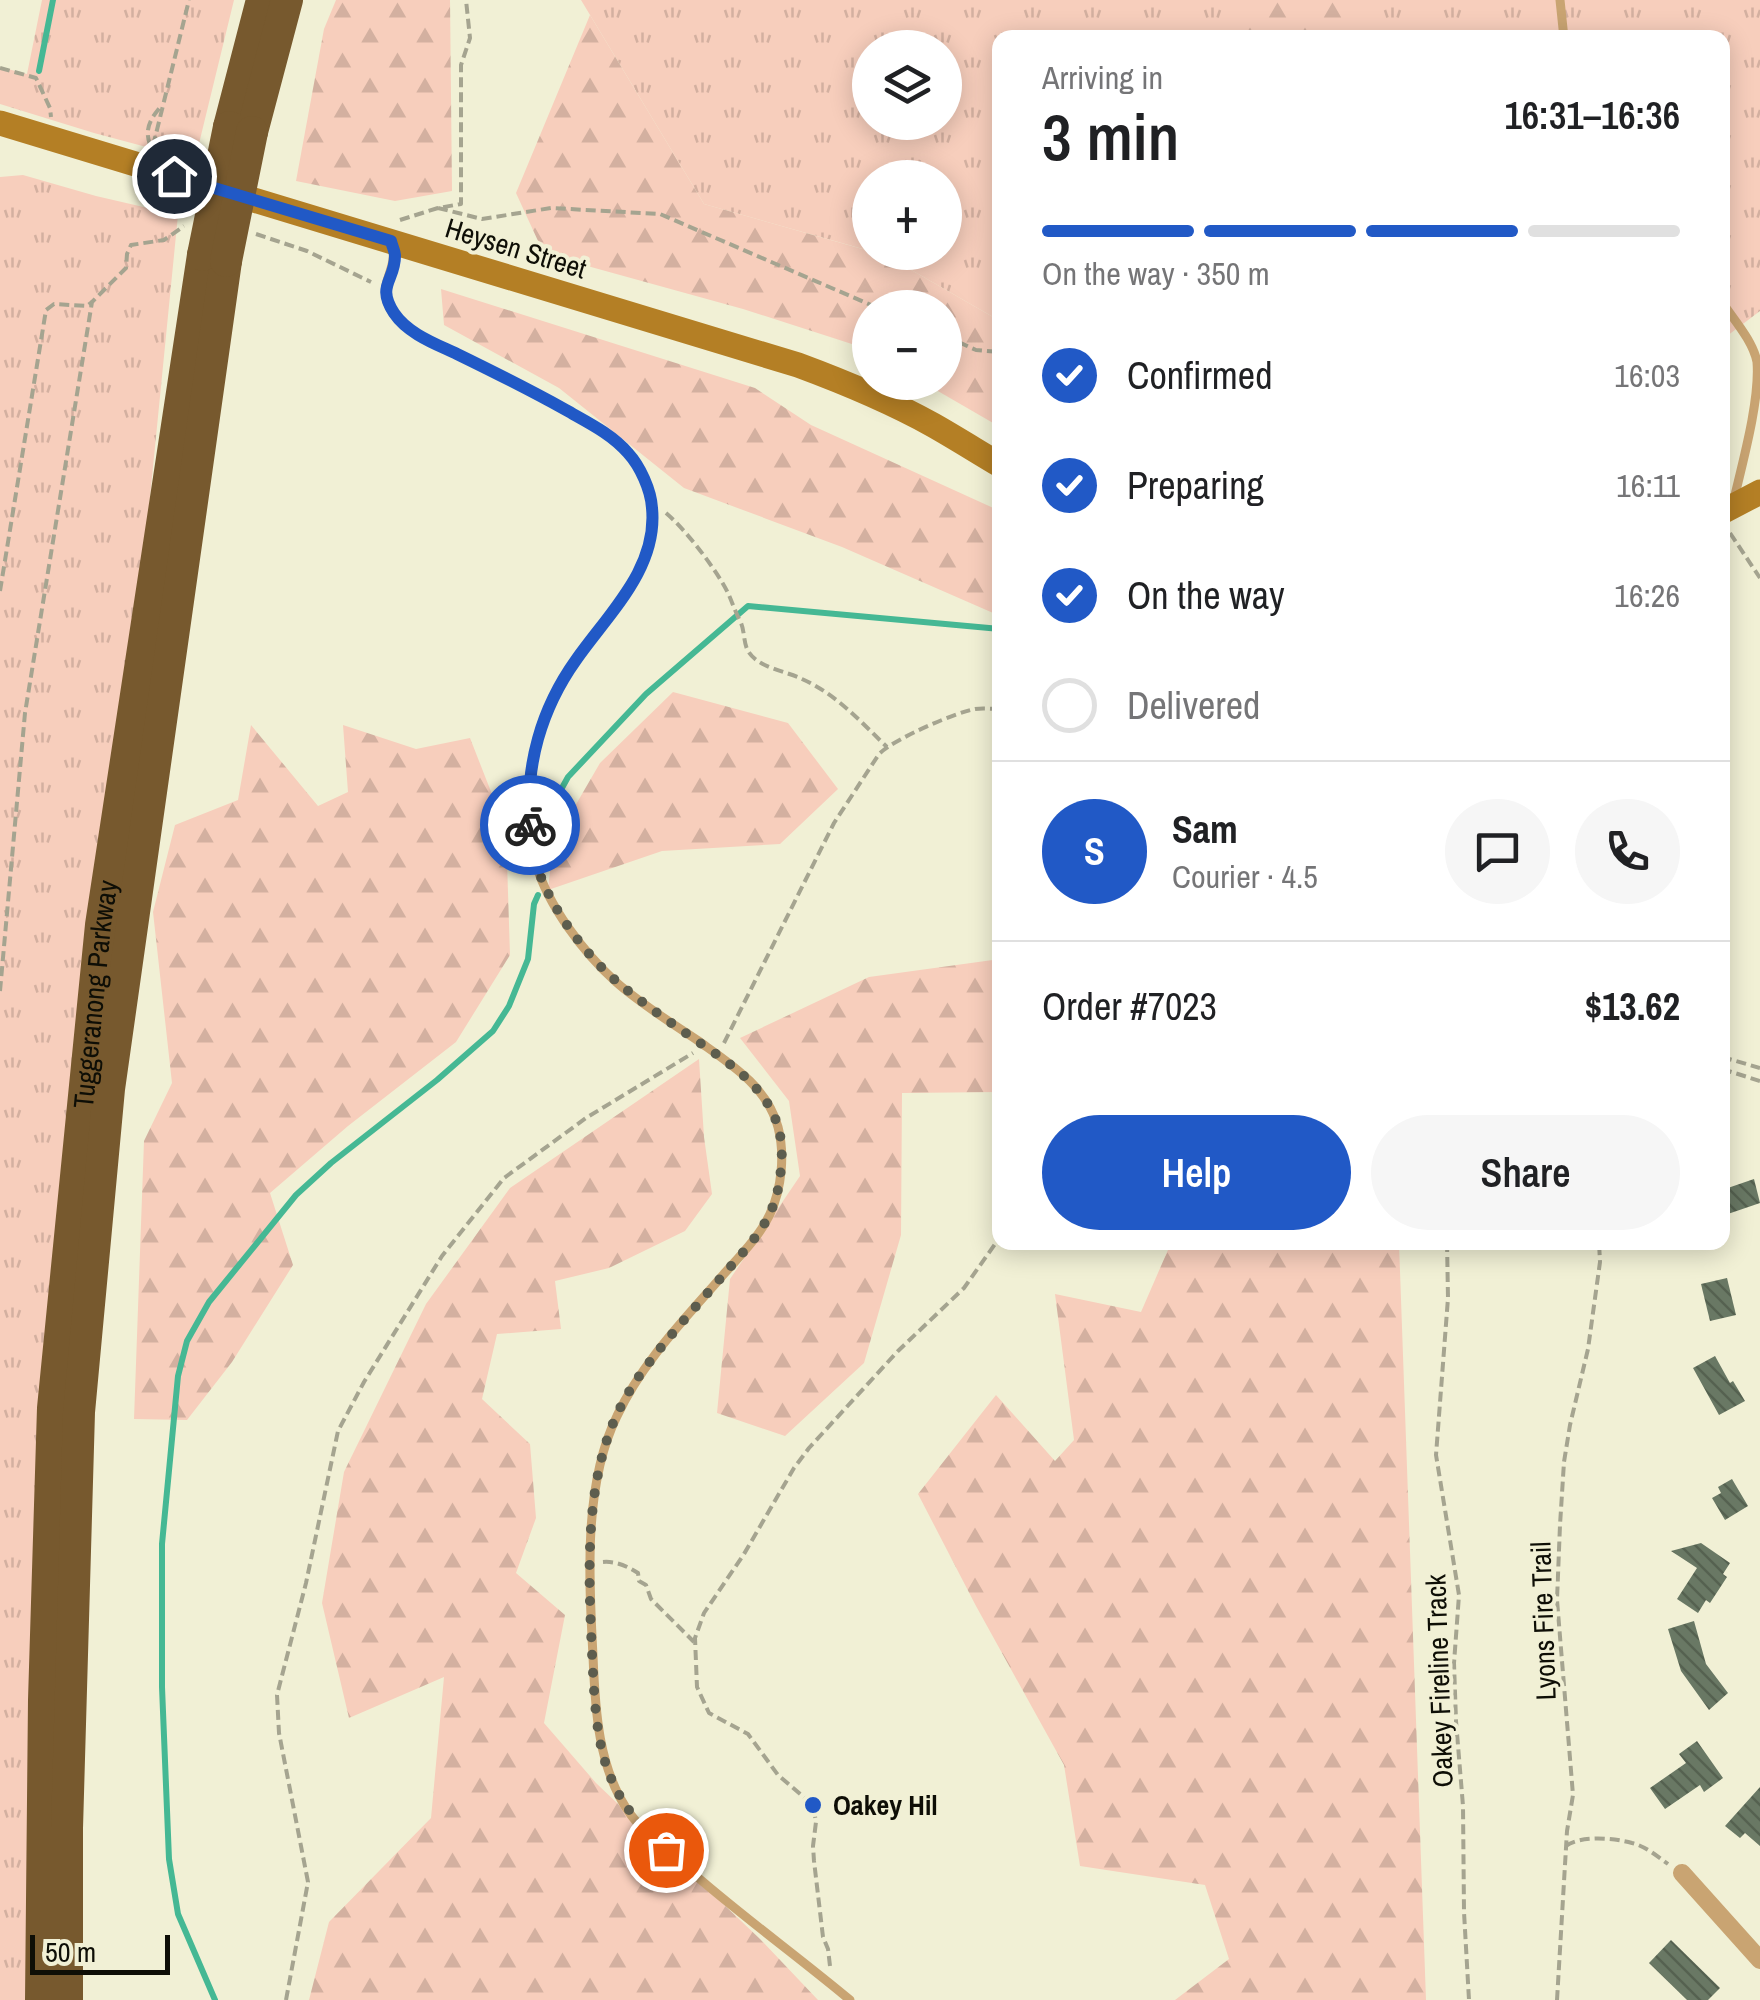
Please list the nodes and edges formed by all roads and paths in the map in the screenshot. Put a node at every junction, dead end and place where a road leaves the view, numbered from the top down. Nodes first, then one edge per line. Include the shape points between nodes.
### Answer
1 (190, 0) edge
2 (262, 0) edge
3 (287, 0) edge
4 (466, 0) edge
5 (1560, 0) edge
6 (1563, 30) edge
7 (0, 68) edge
8 (0, 123) edge
9 (240, 130) junction
10 (52, 139) junction
11 (152, 150) dead end
12 (438, 208) junction
13 (190, 216) dead end
14 (252, 233) dead end
15 (391, 241) junction
16 (215, 258) junction
17 (386, 289) junction
18 (852, 297) edge
19 (92, 302) junction
20 (1730, 314) edge
21 (962, 344) edge
22 (992, 351) edge
23 (992, 461) edge
24 (1760, 492) edge
25 (1730, 499) edge
26 (652, 503) junction
27 (1730, 511) edge
28 (1730, 521) edge
29 (1760, 578) edge
30 (0, 591) edge
31 (992, 709) edge
32 (887, 747) junction
33 (0, 920) edge
34 (5, 930) junction
35 (0, 991) edge
36 (705, 1046) junction
37 (719, 1054) junction
38 (1730, 1059) edge
39 (1760, 1068) edge
40 (1730, 1072) edge
41 (1760, 1081) edge
42 (992, 1249) edge
43 (1447, 1250) edge
44 (1599, 1250) edge
45 (591, 1562) junction
46 (694, 1642) junction
47 (1566, 1846) junction
48 (1682, 1873) joint
49 (1760, 1960) edge
50 (832, 1985) junction
51 (41, 2000) edge
52 (67, 2000) edge
53 (286, 2000) edge
54 (850, 2000) edge
55 (1470, 2000) edge
56 (1557, 2000) edge

1 - 11 path
2 - 9 highway, Tuggeranong Parkway
3 - 9 highway, Tuggeranong Parkway
4 - 12 path via 461,204
5 - 6 lane
7 - 10 path via 36,78 50,108
8 - 10 main road, Heysen Street
9 - 16 highway, Tuggeranong Parkway, bridge
10 - 15 main road, Heysen Street
12 - 15 path via 396,222
12 - 18 path via 482,218 551,208 660,214
13 - 19 path via 164,240 131,246 126,268
14 - 17 path
15 - 17 lane via 395,256
15 - 23 main road, Heysen Street via 841,380
16 - 51 highway, Tuggeranong Parkway via 101,925 55,1388
16 - 52 highway, Tuggeranong Parkway via 109,1089 84,1355
17 - 26 lane via 404,325 596,427 629,453
19 - 30 path via 46,310
19 - 34 path via 25,712
20 - 25 lane via 1753,350 1759,380
21 - 22 path
24 - 27 main road
26 - 32 path via 680,525 721,581 748,652 836,698
26 - 36 lane via 653,528 638,575 574,662 542,722 530,778 530,822 536,864 554,904 591,956
28 - 29 path
31 - 32 path via 974,709
32 - 37 path via 834,823
33 - 34 path
34 - 35 path
36 - 37 lane
36 - 53 path via 586,1118 504,1178 442,1256 338,1431 278,1695 279,1733 308,1882
37 - 45 lane via 769,1105 782,1162 778,1190 755,1238 671,1334 616,1417 600,1468
38 - 39 path
40 - 41 path
42 - 46 path via 964,1288 809,1448 704,1613
43 - 55 path, Oakey Fireline Track via 1436,1454 1459,1595 1455,1702
44 - 47 path, Lyons Fire Trail via 1560,1525 1557,1600 1572,1794
45 - 46 path via 638,1573 651,1599
45 - 50 lane via 595,1704 606,1765 626,1809 716,1894
46 - 50 path via 697,1687 709,1713 748,1734 812,1805
47 - 48 path via 1576,1838 1632,1843
47 - 56 path, Lyons Fire Trail
48 - 49 street
50 - 54 lane

